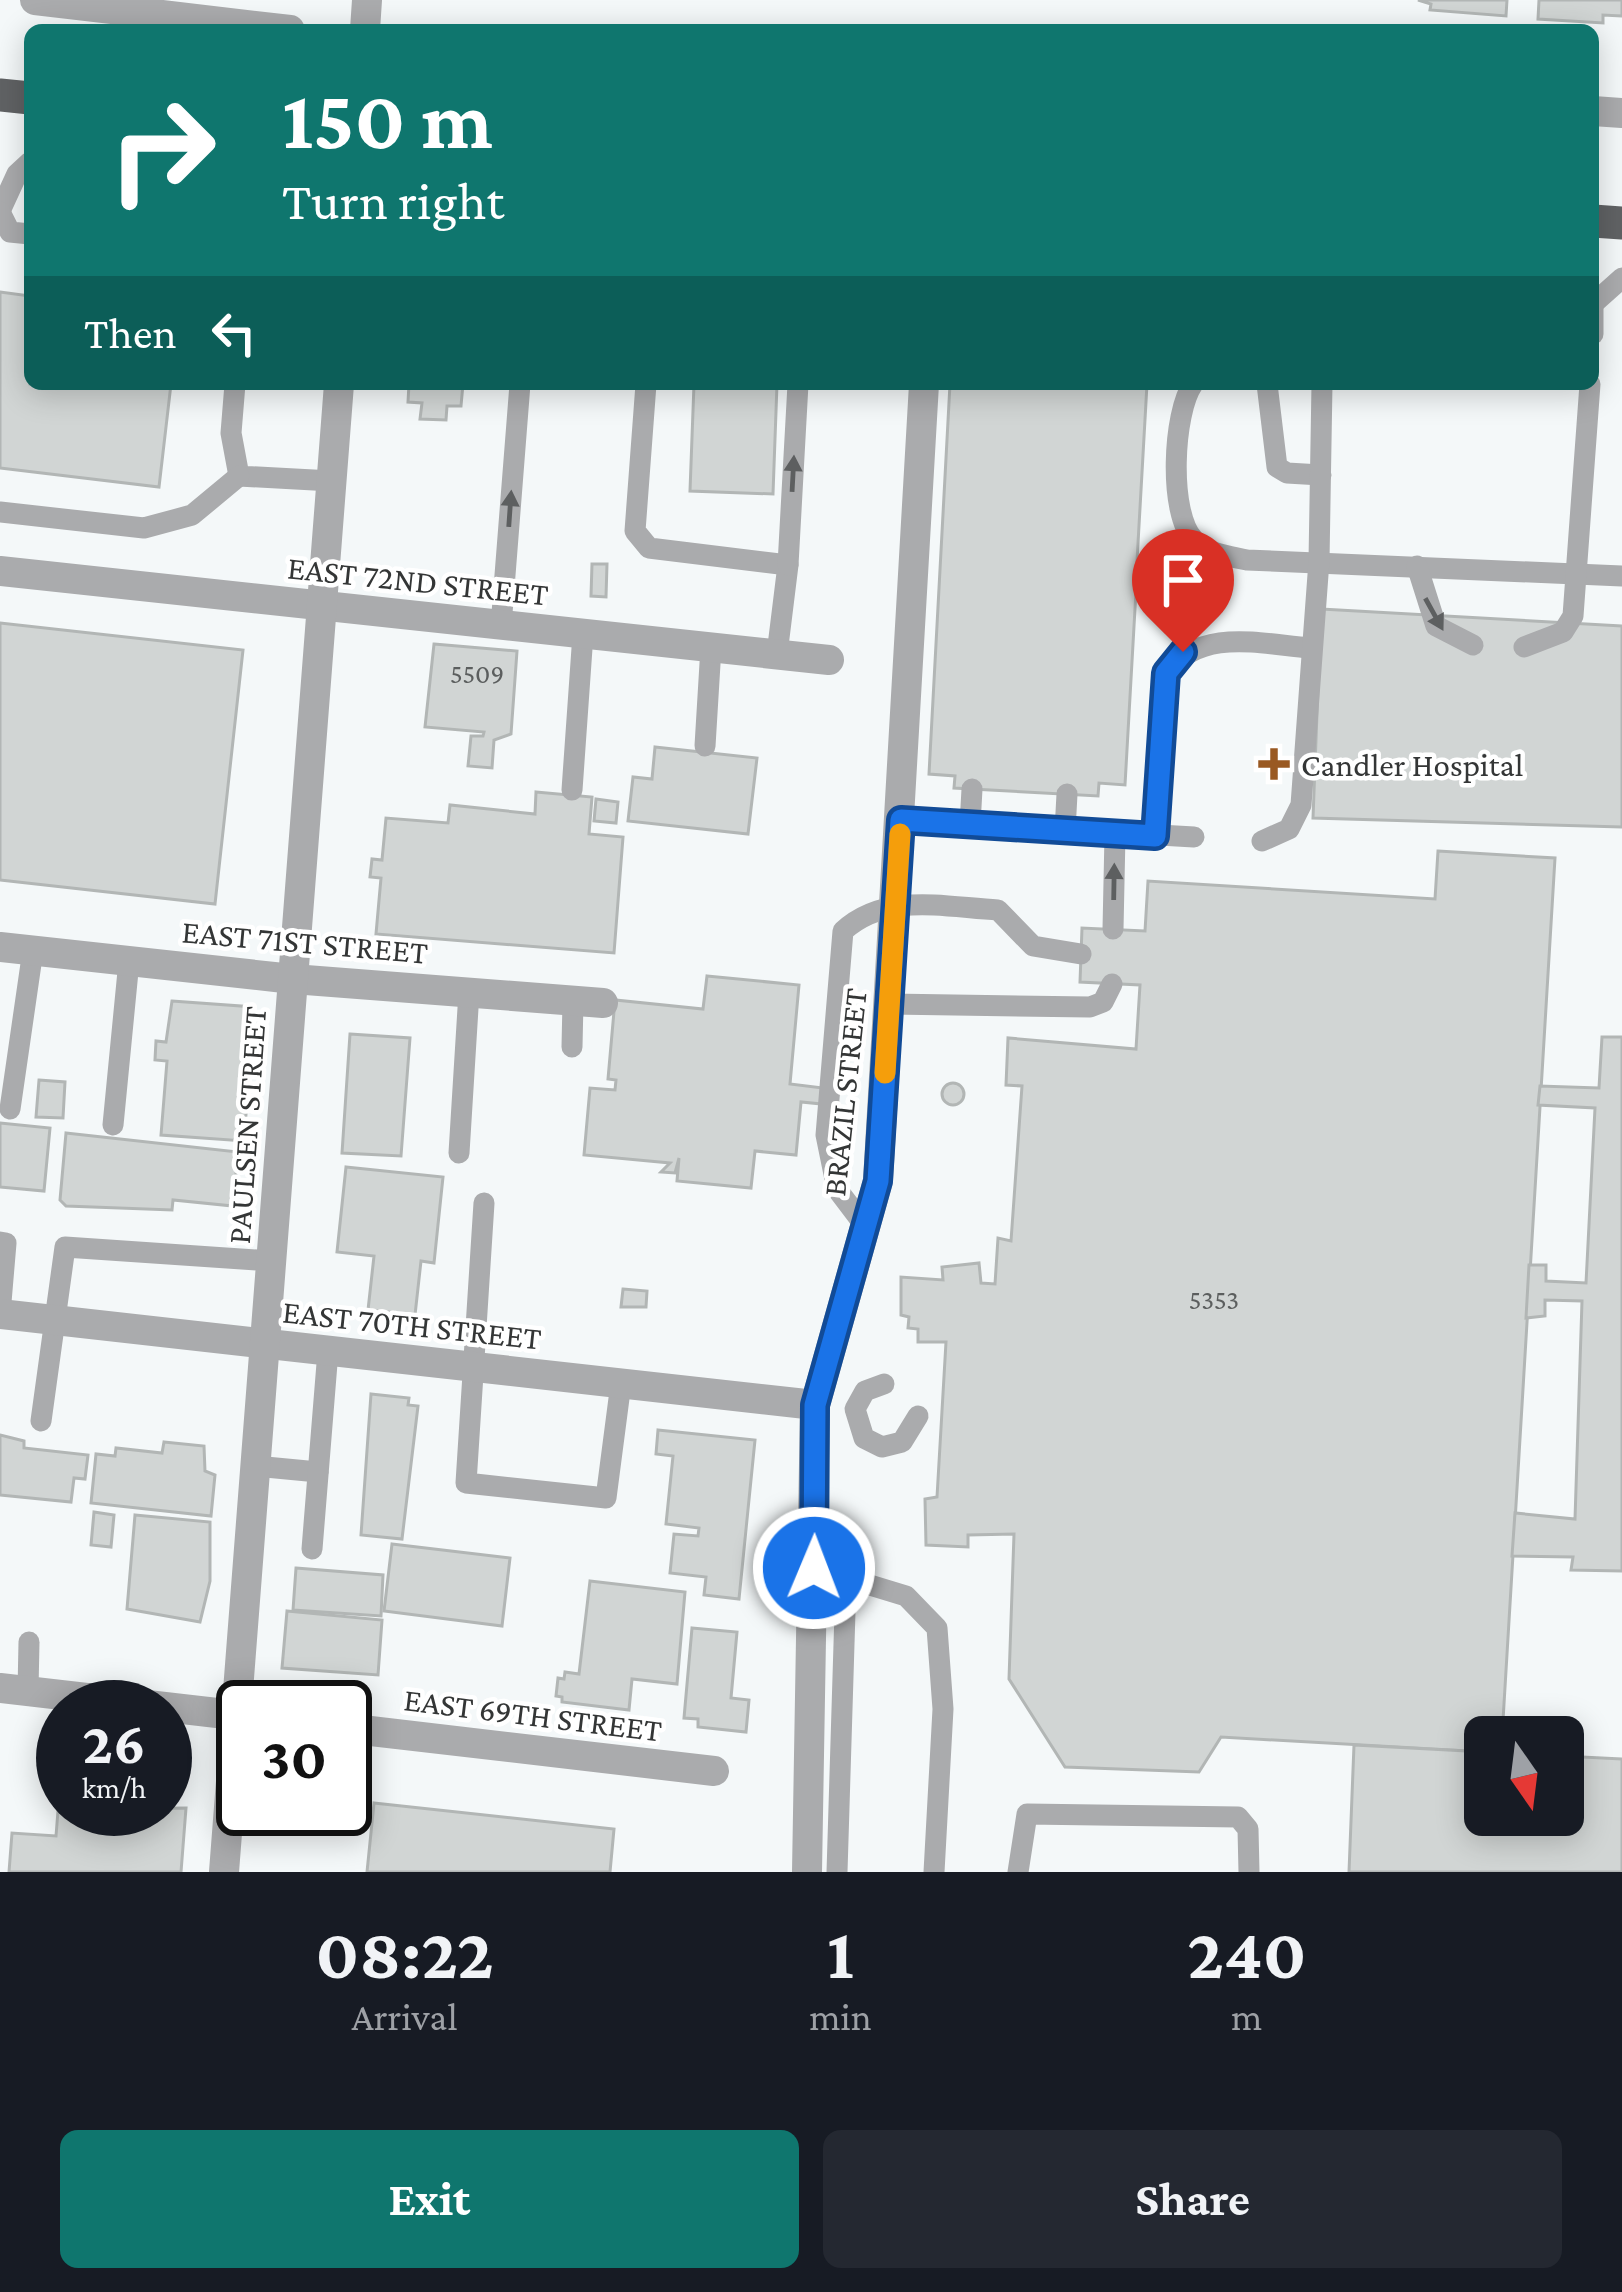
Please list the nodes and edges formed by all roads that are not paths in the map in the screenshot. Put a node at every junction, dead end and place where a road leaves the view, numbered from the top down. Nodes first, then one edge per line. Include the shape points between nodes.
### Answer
1 (35, 0) edge
2 (151, 5) edge
3 (257, 24) edge
4 (24, 168) edge
5 (8, 224) edge
6 (1622, 278) edge
7 (1599, 298) edge
8 (235, 390) edge
9 (339, 390) edge
10 (520, 390) edge
11 (646, 390) edge
12 (798, 390) edge
13 (924, 390) edge
14 (1190, 390) edge
15 (1269, 390) edge
16 (1322, 390) edge
17 (1590, 390) edge
18 (1321, 475) junction
19 (238, 476) junction
20 (332, 481) junction
21 (1, 513) edge
22 (0, 524) edge
23 (1319, 561) junction
24 (788, 565) junction
25 (1417, 566) junction
26 (0, 571) edge
27 (1580, 574) junction
28 (1622, 576) edge
29 (322, 607) junction
30 (501, 626) junction
31 (583, 634) junction
32 (1473, 645) dead end
33 (711, 647) junction
34 (1524, 647) dead end
35 (1311, 648) junction
36 (777, 654) junction
37 (829, 660) dead end
38 (705, 746) dead end
39 (972, 789) dead end
40 (572, 790) dead end
41 (1067, 794) dead end
42 (901, 820) junction
43 (970, 825) junction
44 (1065, 832) junction
45 (1115, 835) junction
46 (1155, 836) junction
47 (1194, 837) dead end
48 (1262, 841) dead end
49 (896, 903) junction
50 (1113, 929) dead end
51 (0, 947) edge
52 (33, 950) junction
53 (1081, 954) dead end
54 (129, 961) junction
55 (293, 979) junction
56 (1112, 984) dead end
57 (470, 992) junction
58 (588, 1002) joint
59 (890, 1004) junction
60 (572, 1047) dead end
61 (10, 1109) dead end
62 (113, 1125) dead end
63 (459, 1153) dead end
64 (484, 1203) dead end
65 (866, 1226) junction
66 (0, 1242) edge
67 (272, 1261) junction
68 (0, 1314) edge
69 (51, 1320) junction
70 (265, 1344) junction
71 (328, 1351) junction
72 (473, 1367) junction
73 (621, 1383) junction
74 (884, 1384) dead end
75 (815, 1405) junction
76 (854, 1409) junction
77 (918, 1416) dead end
78 (40, 1421) dead end
79 (255, 1466) junction
80 (318, 1472) junction
81 (312, 1550) dead end
82 (814, 1568) junction
83 (846, 1579) junction
84 (29, 1642) dead end
85 (241, 1680) edge
86 (14, 1689) edge
87 (216, 1713) edge
88 (372, 1731) edge
89 (714, 1771) dead end
90 (227, 1836) edge
91 (224, 1872) edge
92 (807, 1872) edge
93 (837, 1872) edge
94 (934, 1872) edge
95 (1018, 1872) edge
96 (1249, 1872) edge

1 - 2 street
2 - 3 street
4 - 5 lane
6 - 7 lane
8 - 19 lane
9 - 20 street, PAULSEN STREET
30 -> 10 lane
11 - 24 lane via 635,531 649,548
24 -> 12 lane
13 - 42 street, BRAZIL STREET
14 - 23 lane via 1180,408 1178,507 1191,538 1247,560
15 - 18 lane via 1277,466
16 - 18 lane
17 - 27 lane
18 - 23 lane
19 - 20 lane
19 - 21 lane via 192,515 144,528
20 - 29 street, PAULSEN STREET
21 - 22 lane
23 - 25 lane
23 - 35 lane
24 - 36 lane
25 - 27 lane
25 -> 32 lane via 1436,626
26 - 29 street, EAST 72ND STREET
27 - 28 lane
27 - 34 lane via 1563,632
29 - 30 street, EAST 72ND STREET
29 - 55 street, PAULSEN STREET
30 - 31 street, EAST 72ND STREET
31 - 33 street, EAST 72ND STREET
31 - 40 lane
33 - 36 street, EAST 72ND STREET
33 - 38 lane
35 - 46 lane via 1212,641 1183,652 1166,673
35 - 48 lane via 1301,805 1289,829
36 - 37 street, EAST 72ND STREET
39 - 43 lane
41 - 44 lane
42 - 43 lane
42 - 49 street, BRAZIL STREET
43 - 44 lane
44 - 45 lane
45 - 46 lane
50 -> 45 lane
46 - 47 lane
49 - 53 lane via 998,910 1033,946
49 - 59 street, BRAZIL STREET
49 - 65 lane via 862,914 843,931 826,1135 837,1189
51 - 52 street, EAST 71ST STREET
52 - 54 street, EAST 71ST STREET
52 - 61 lane
54 - 55 street, EAST 71ST STREET
54 - 62 lane
55 - 57 street, EAST 71ST STREET
55 - 67 street, PAULSEN STREET
56 - 59 lane via 1103,1002 1090,1006
57 - 58 street, EAST 71ST STREET
57 - 63 lane
58 - 60 lane
59 - 65 street, BRAZIL STREET via 878,1181
64 - 72 lane
65 - 75 street, BRAZIL STREET
66 - 68 lane
67 - 69 lane via 65,1247
67 - 70 street, PAULSEN STREET
68 - 69 street, EAST 70TH STREET
69 - 70 street, EAST 70TH STREET
69 - 78 lane
70 - 71 street, EAST 70TH STREET
70 - 79 street, PAULSEN STREET
71 - 72 street, EAST 70TH STREET
71 - 80 lane
72 - 73 street, EAST 70TH STREET
72 - 73 lane via 466,1483 606,1498
73 - 75 street, EAST 70TH STREET
74 - 76 lane via 865,1391
75 - 76 lane
75 - 82 street, BRAZIL STREET
76 - 77 lane via 857,1430 882,1447 902,1442
79 - 80 lane
79 - 85 street, PAULSEN STREET
80 - 81 lane
82 - 83 lane
82 - 92 street, BRAZIL STREET
83 - 93 lane
83 - 94 lane via 906,1596 937,1628 943,1709
84 - 86 lane
86 - 87 street
88 - 89 street, EAST 69TH STREET
90 - 91 street, PAULSEN STREET
95 - 96 lane via 1028,1814 1238,1816 1248,1828

